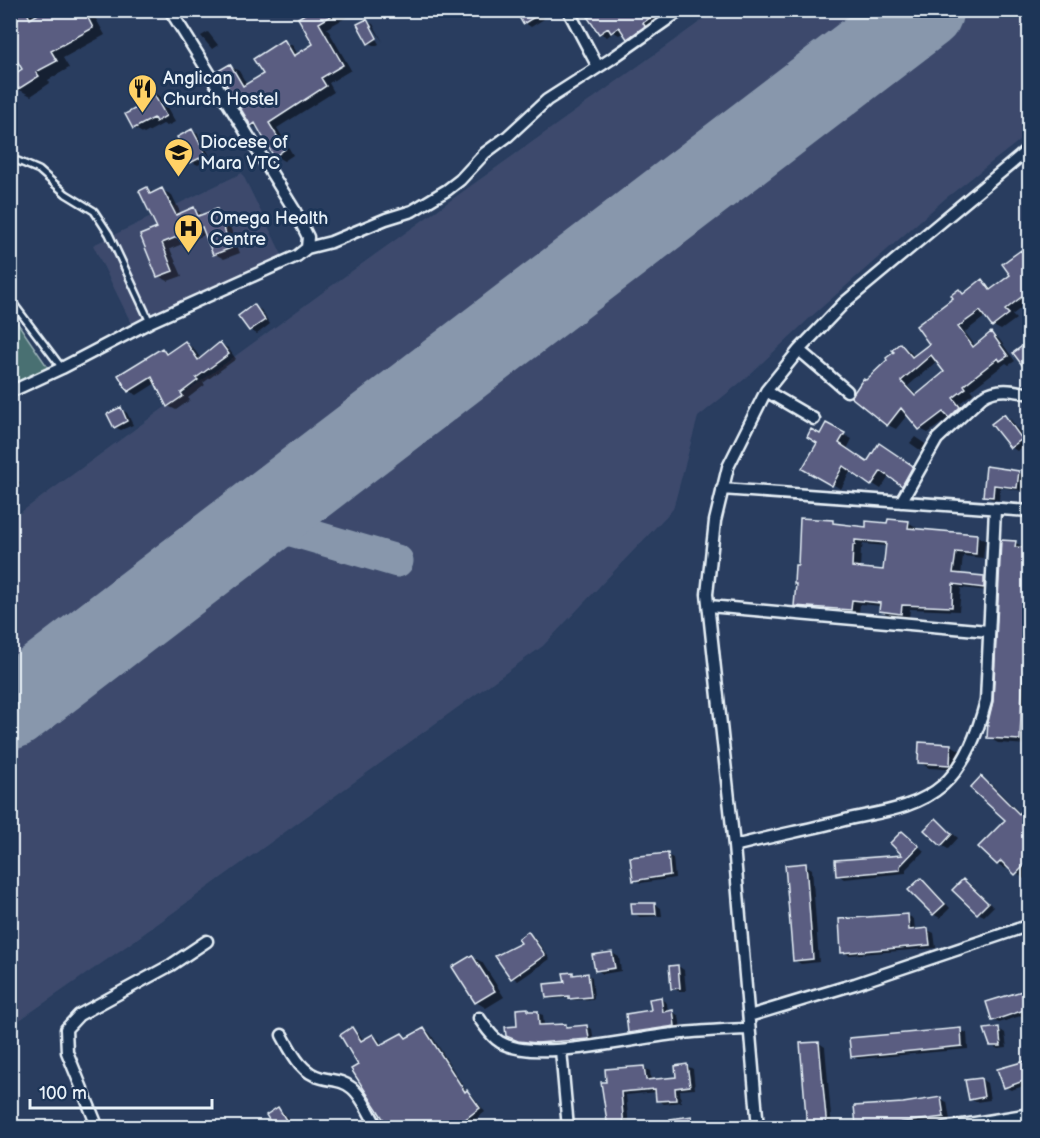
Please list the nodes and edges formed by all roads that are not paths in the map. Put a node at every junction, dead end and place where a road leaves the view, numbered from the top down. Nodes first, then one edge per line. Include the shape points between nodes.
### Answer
1 (170, 10) edge
2 (568, 10) edge
3 (681, 10) edge
4 (598, 67) junction
5 (1028, 152) edge
6 (10, 162) edge
7 (307, 248) junction
8 (10, 300) edge
9 (150, 322) junction
10 (799, 350) junction
11 (62, 368) junction
12 (766, 391) junction
13 (847, 391) dead end
14 (10, 392) edge
15 (1029, 394) edge
16 (814, 419) dead end
17 (722, 489) junction
18 (901, 502) junction
19 (995, 509) junction
20 (1029, 511) edge
21 (709, 606) junction
22 (988, 631) junction
23 (734, 846) junction
24 (1029, 925) edge
25 (207, 941) dead end
26 (749, 1016) junction
27 (478, 1018) dead end
28 (748, 1029) junction
29 (282, 1035) dead end
30 (561, 1050) junction
31 (1029, 1114) edge
32 (98, 1128) edge
33 (378, 1128) edge
34 (568, 1128) edge
35 (758, 1128) edge
36 (944, 1128) edge

1 - 7 street via 295,211 308,237
2 - 4 street
3 - 4 street
4 - 7 street via 546,100 460,180 433,199 412,211
5 - 10 street via 844,303
6 - 9 lane via 18,161 39,170 66,195 94,210
7 - 9 street
8 - 11 lane
9 - 11 street
10 - 12 street
10 - 13 street
11 - 14 street
12 - 16 street
12 - 17 street via 732,456
15 - 18 street via 1006,390 990,392 982,398 937,439
17 - 18 street
17 - 21 street via 711,551
18 - 19 street
19 - 20 street
19 - 22 street
21 - 22 street
21 - 23 street
22 - 23 street via 986,701 978,730 961,763 942,785 898,808
23 - 26 street
24 - 26 street
25 - 32 street via 79,1015 66,1029 67,1052
26 - 28 street
27 - 30 street via 500,1042 522,1048
28 - 30 street via 676,1033
28 - 35 street
29 - 33 street via 309,1073 340,1080 354,1090
30 - 34 street
31 - 36 street

